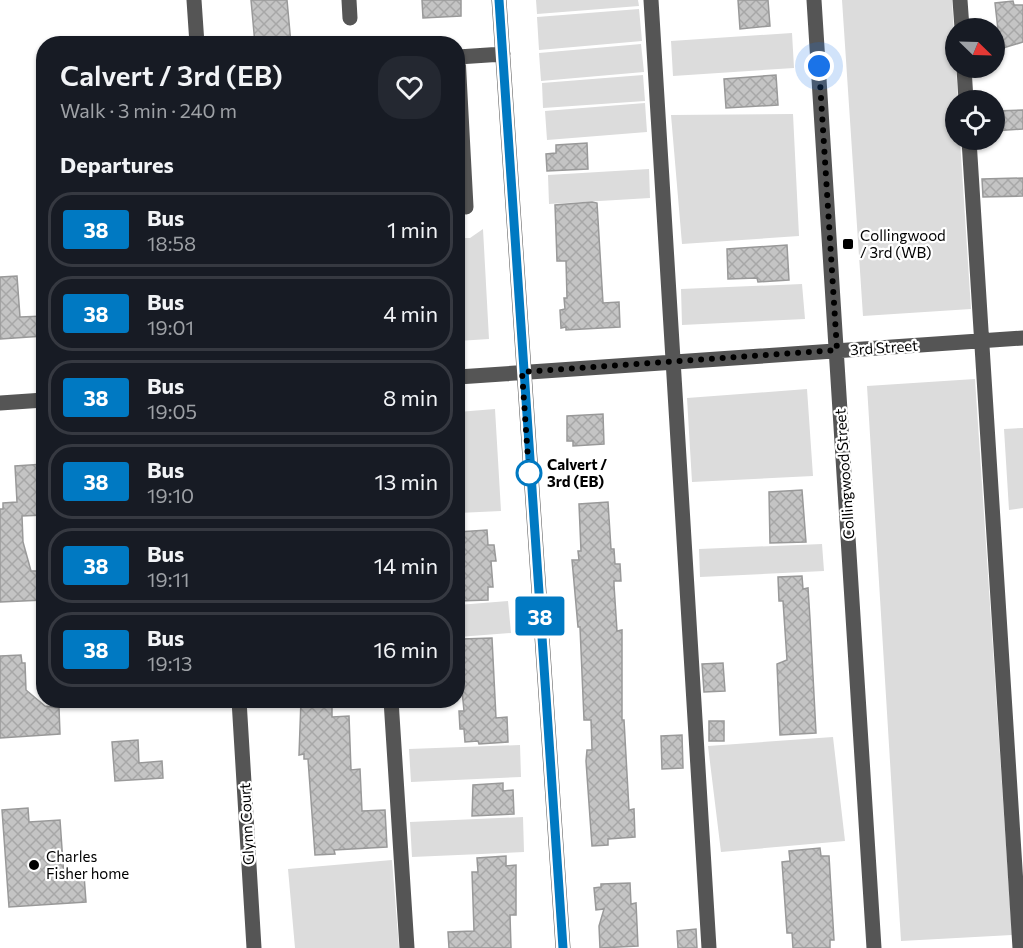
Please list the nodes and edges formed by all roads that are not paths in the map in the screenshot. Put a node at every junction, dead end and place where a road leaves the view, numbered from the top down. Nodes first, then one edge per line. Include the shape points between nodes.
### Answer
1 (194, 0) edge
2 (349, 0) edge
3 (499, 0) edge
4 (651, 0) edge
5 (814, 0) edge
6 (960, 0) edge
7 (350, 18) dead end
8 (961, 18) edge
9 (196, 36) edge
10 (503, 54) junction
11 (465, 57) edge
12 (970, 150) edge
13 (465, 188) edge
14 (466, 207) dead end
15 (1023, 338) edge
16 (981, 341) junction
17 (837, 350) junction
18 (675, 360) junction
19 (522, 372) junction
20 (465, 376) edge
21 (36, 401) edge
22 (0, 403) edge
23 (239, 708) edge
24 (392, 708) edge
25 (254, 948) edge
26 (407, 948) edge
27 (563, 948) edge
28 (709, 948) edge
29 (874, 948) edge
30 (1020, 948) edge

1 - 9 street
2 - 7 street
3 - 10 street
4 - 18 street
5 - 17 street, Collingwood Street
6 - 8 street
10 - 11 street
10 - 19 street
12 - 16 street
13 - 14 street
15 - 16 street, 3rd Street
16 - 17 street, 3rd Street
16 - 30 street
17 - 18 street, 3rd Street
17 - 29 street, Collingwood Street
18 - 19 street, 3rd Street
18 - 28 street
19 - 20 street, 3rd Street
19 - 27 street
21 - 22 street
23 - 25 street, Glynn Court
24 - 26 street

